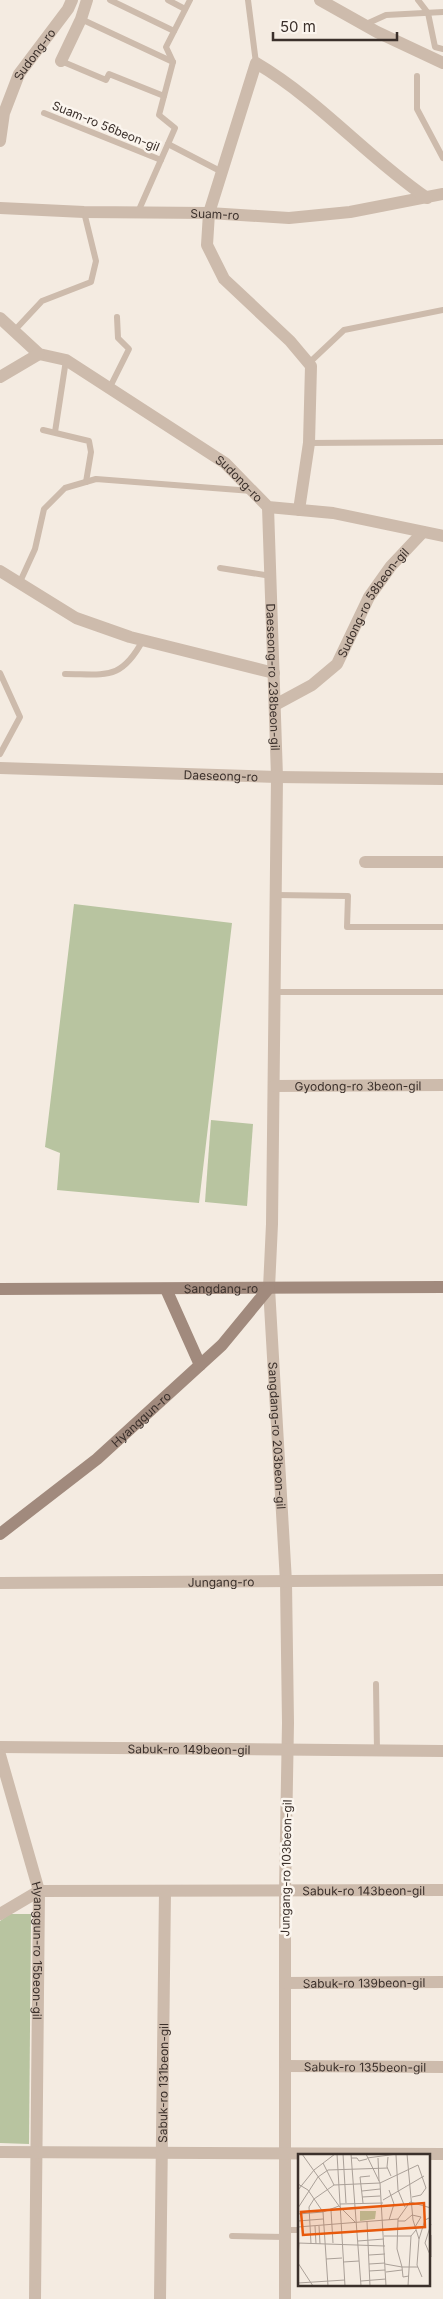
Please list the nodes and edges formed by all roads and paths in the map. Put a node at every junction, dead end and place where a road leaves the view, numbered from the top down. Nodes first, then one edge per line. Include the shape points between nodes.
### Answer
1 (72, 0) edge
2 (87, 0) edge
3 (95, 0) edge
4 (110, 0) edge
5 (168, 0) edge
6 (190, 0) edge
7 (248, 0) edge
8 (320, 0) edge
9 (418, 0) edge
10 (185, 9) junction
11 (443, 12) edge
12 (428, 13) junction
13 (81, 19) junction
14 (364, 24) junction
15 (174, 31) junction
16 (443, 49) edge
17 (61, 61) joint
18 (173, 62) junction
19 (256, 63) junction
20 (443, 63) edge
21 (417, 76) dead end
22 (164, 96) junction
23 (44, 113) dead end
24 (0, 141) edge
25 (168, 144) junction
26 (443, 158) edge
27 (161, 160) junction
28 (222, 172) junction
29 (443, 194) edge
30 (427, 198) junction
31 (0, 208) edge
32 (84, 212) junction
33 (138, 212) junction
34 (209, 213) junction
35 (443, 310) edge
36 (117, 317) dead end
37 (0, 318) edge
38 (14, 331) junction
39 (39, 354) junction
40 (66, 360) junction
41 (309, 363) junction
42 (0, 377) edge
43 (109, 389) junction
44 (43, 430) dead end
45 (55, 432) junction
46 (443, 442) edge
47 (309, 443) junction
48 (86, 482) junction
49 (253, 491) junction
50 (268, 507) junction
51 (299, 510) junction
52 (423, 532) junction
53 (443, 536) edge
54 (220, 568) dead end
55 (0, 571) edge
56 (270, 576) junction
57 (19, 584) junction
58 (143, 640) junction
59 (0, 674) edge
60 (65, 674) dead end
61 (274, 674) junction
62 (275, 705) junction
63 (0, 754) edge
64 (0, 768) edge
65 (277, 777) junction
66 (443, 778) edge
67 (365, 862) dead end
68 (443, 862) edge
69 (276, 895) junction
70 (443, 927) edge
71 (275, 992) junction
72 (443, 992) edge
73 (443, 1085) edge
74 (274, 1086) junction
75 (443, 1287) edge
76 (166, 1288) junction
77 (269, 1288) junction
78 (0, 1289) edge
79 (200, 1365) junction
80 (0, 1534) edge
81 (443, 1580) edge
82 (286, 1582) junction
83 (0, 1583) edge
84 (376, 1684) dead end
85 (0, 1747) edge
86 (288, 1750) junction
87 (377, 1751) junction
88 (443, 1751) edge
89 (0, 1755) edge
90 (443, 1890) edge
91 (39, 1891) junction
92 (165, 1891) junction
93 (285, 1891) junction
94 (0, 1914) edge
95 (443, 1982) edge
96 (285, 1983) junction
97 (286, 2066) junction
98 (443, 2067) edge
99 (0, 2152) edge
100 (37, 2152) junction
101 (163, 2154) junction
102 (286, 2154) junction
103 (443, 2154) edge
104 (298, 2230) edge
105 (286, 2233) junction
106 (232, 2236) dead end
107 (35, 2299) edge
108 (160, 2299) edge
109 (286, 2299) edge

1 - 24 street, Sudong-ro via 19,74 4,113
2 - 13 street
3 - 13 lane
4 - 15 lane
5 - 10 lane
6 - 10 lane, Suam-ro 56beon-gil
7 - 19 lane
8 - 14 street
9 - 12 lane
10 - 15 lane, Suam-ro 56beon-gil
11 - 12 lane
12 - 14 lane via 386,16
12 - 16 lane via 435,47
13 - 17 street
13 - 18 lane
14 - 20 street
15 - 18 lane, Suam-ro 56beon-gil via 166,47
17 - 22 lane via 106,80 109,74
18 - 22 lane, Suam-ro 56beon-gil
19 - 28 street
19 - 30 street via 284,79 398,179
21 - 26 lane via 417,109
22 - 25 lane, Suam-ro 56beon-gil via 159,114 175,128
23 - 27 lane, Suam-ro 56beon-gil
25 - 27 lane, Suam-ro 56beon-gil
25 - 28 lane
27 - 33 lane, Suam-ro 56beon-gil
28 - 34 street
29 - 30 street, Suam-ro
30 - 34 street, Suam-ro via 350,212 289,218
31 - 32 street, Suam-ro
32 - 33 street, Suam-ro
32 - 38 lane via 96,260 91,282 42,301
33 - 34 street, Suam-ro
34 - 41 street via 207,245 224,280
35 - 41 lane via 344,330
36 - 43 lane via 118,338 129,349
37 - 38 street
38 - 39 street
39 - 40 street, Sudong-ro
39 - 42 street
40 - 43 street, Sudong-ro
40 - 45 lane
41 - 47 street
43 - 49 street, Sudong-ro via 225,463
44 - 45 lane
45 - 48 lane via 90,441
46 - 47 lane
47 - 51 street
48 - 49 lane via 96,479
48 - 57 lane via 65,488 44,509 34,549
49 - 50 street, Sudong-ro
50 - 51 street, Sudong-ro
50 - 56 street, Daeseong-ro 238beon-gil
51 - 52 street, Sudong-ro via 333,513
52 - 53 street, Sudong-ro
52 - 62 street, Sudong-ro 58beon-gil via 391,566 369,597 336,664 312,685
54 - 56 lane
55 - 57 street
56 - 61 street, Daeseong-ro 238beon-gil
57 - 58 street via 76,618
58 - 60 lane via 132,660 113,674
58 - 61 street
59 - 63 lane via 20,717
61 - 62 street, Daeseong-ro 238beon-gil
62 - 65 street, Daeseong-ro 238beon-gil
64 - 65 street, Daeseong-ro
65 - 66 street, Daeseong-ro
65 - 69 street, Daeseong-ro 238beon-gil
67 - 68 street
69 - 70 lane via 348,896 347,927
69 - 71 street, Daeseong-ro 238beon-gil
71 - 72 lane
71 - 74 street, Sangdang-ro 203beon-gil
73 - 74 street, Gyodong-ro 3beon-gil
74 - 77 street, Sangdang-ro 203beon-gil
75 - 77 street, Sangdang-ro
76 - 77 street, Sangdang-ro
76 - 78 street, Sangdang-ro
76 - 79 street
77 - 79 street, Hyanggun-ro via 222,1345
77 - 82 street, Sangdang-ro 203beon-gil
79 - 80 street, Hyanggun-ro via 97,1459
81 - 82 street, Jungang-ro
82 - 83 street, Jungang-ro
82 - 86 street, Jungang-ro 103beon-gil
84 - 87 lane
85 - 86 street, Sabuk-ro 149beon-gil
86 - 87 street, Sabuk-ro 149beon-gil
86 - 93 street, Jungang-ro 103beon-gil
87 - 88 street, Sabuk-ro 149beon-gil
89 - 91 street, Hyanggun-ro 15beon-gil
90 - 93 street, Sabuk-ro 143beon-gil
91 - 92 street, Sabuk-ro 143beon-gil
91 - 94 street
91 - 100 street, Hyanggun-ro 15beon-gil
92 - 93 street, Sabuk-ro 143beon-gil
92 - 101 street, Sabuk-ro 131beon-gil
93 - 96 street, Jungang-ro 103beon-gil
95 - 96 street, Sabuk-ro 139beon-gil
96 - 97 street, Jungang-ro 103beon-gil
97 - 98 street, Sabuk-ro 135beon-gil
97 - 102 street, Jungang-ro 103beon-gil
99 - 100 street, Sabuk-ro 131beon-gil
100 - 101 street, Sabuk-ro 131beon-gil
100 - 107 street, Hyanggun-ro 15beon-gil
101 - 102 street, Sabuk-ro 131beon-gil
101 - 108 street, Sabuk-ro 131beon-gil
102 - 103 street, Sabuk-ro 131beon-gil
102 - 105 street, Jungang-ro 103beon-gil
104 - 105 lane
105 - 106 lane
105 - 109 street, Jungang-ro 103beon-gil

